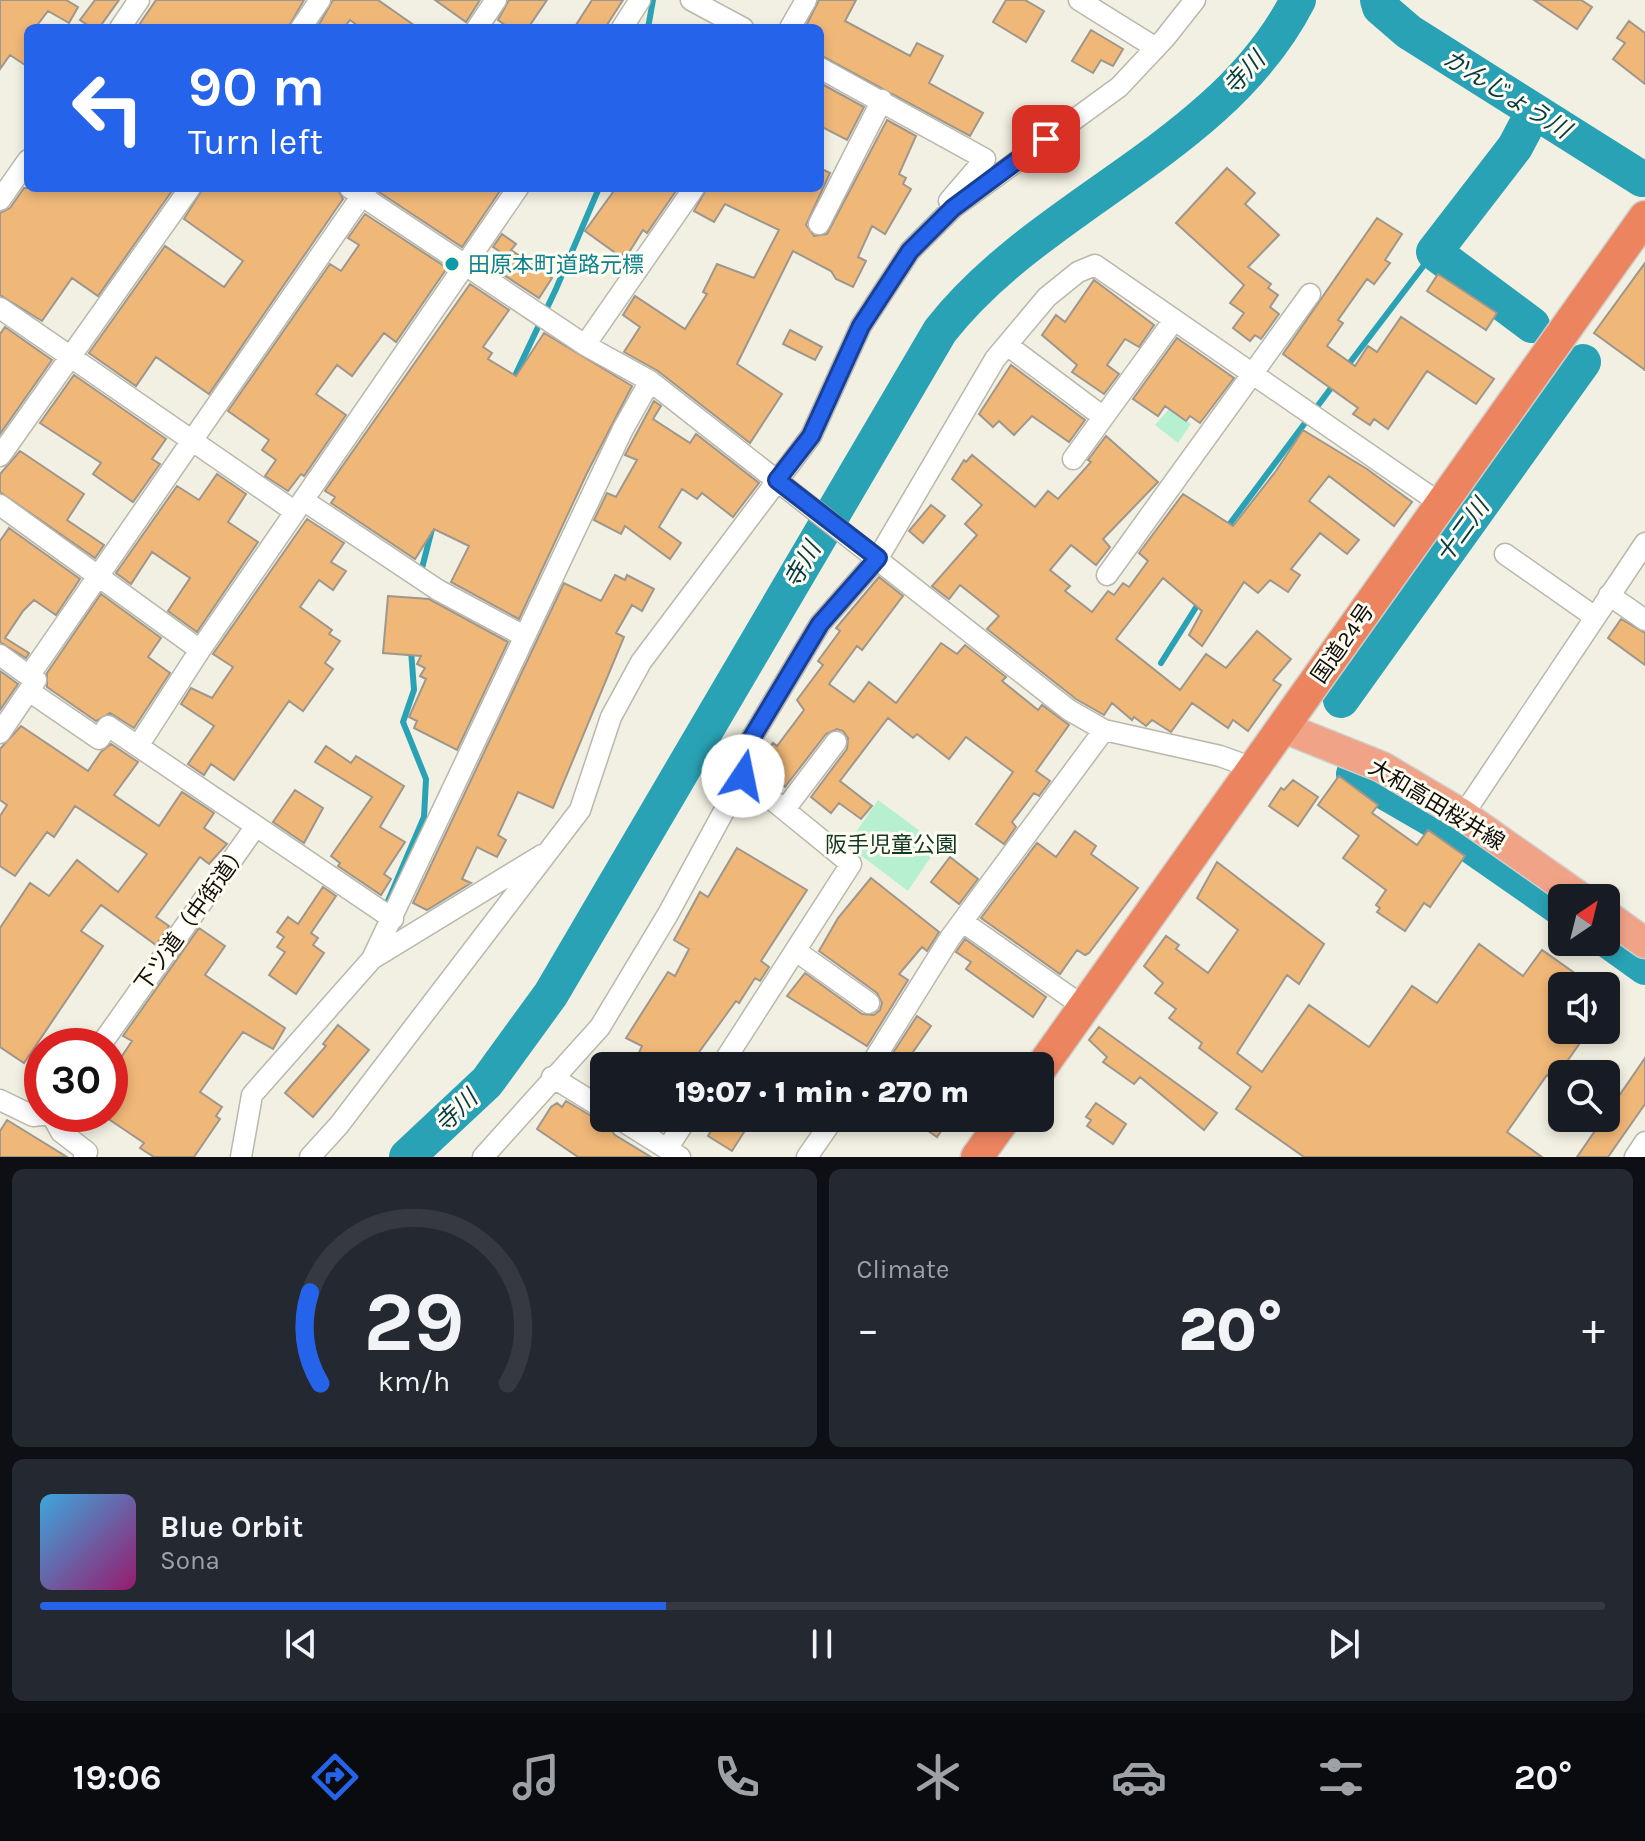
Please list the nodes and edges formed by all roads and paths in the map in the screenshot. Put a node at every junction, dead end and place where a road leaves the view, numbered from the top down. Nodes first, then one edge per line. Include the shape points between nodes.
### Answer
1 (139, 0) edge
2 (320, 0) edge
3 (496, 0) edge
4 (640, 0) edge
5 (691, 0) edge
6 (806, 0) edge
7 (1079, 0) edge
8 (1195, 0) edge
9 (123, 24) edge
10 (304, 24) edge
11 (480, 24) edge
12 (625, 24) edge
13 (736, 24) edge
14 (792, 24) edge
15 (1156, 48) junction
16 (824, 70) edge
17 (882, 100) junction
18 (24, 166) edge
19 (187, 192) edge
20 (359, 192) edge
21 (361, 192) edge
22 (515, 192) edge
23 (691, 192) edge
24 (0, 200) edge
25 (953, 208) junction
26 (1645, 217) edge
27 (819, 224) dead end
28 (466, 267) junction
29 (1310, 294) dead end
30 (0, 308) edge
31 (1174, 320) junction
32 (585, 345) junction
33 (1007, 345) junction
34 (69, 356) junction
35 (1250, 374) junction
36 (650, 381) junction
37 (1102, 416) junction
38 (193, 443) junction
39 (0, 456) edge
40 (1073, 459) dead end
41 (780, 482) junction
42 (1441, 504) junction
43 (0, 505) edge
44 (298, 506) junction
45 (1645, 543) edge
46 (1505, 554) dead end
47 (875, 556) junction
48 (1107, 575) dead end
49 (99, 576) junction
50 (1609, 595) junction
51 (1595, 617) junction
52 (1645, 620) edge
53 (524, 636) junction
54 (200, 650) junction
55 (0, 655) edge
56 (29, 684) junction
57 (1282, 727) junction
58 (1104, 730) junction
59 (0, 733) edge
60 (836, 742) dead end
61 (138, 746) junction
62 (1253, 768) junction
63 (743, 776) junction
64 (785, 809) junction
65 (1463, 815) junction
66 (256, 826) junction
67 (552, 848) junction
68 (1561, 884) edge
69 (393, 919) junction
70 (963, 922) junction
71 (1620, 925) edge
72 (1645, 943) edge
73 (796, 951) junction
74 (372, 959) junction
75 (869, 1003) dead end
76 (1084, 1007) junction
77 (113, 1028) edge
78 (730, 1052) edge
79 (879, 1052) edge
80 (1052, 1052) edge
81 (552, 1077) junction
82 (590, 1100) edge
83 (0, 1101) edge
84 (24, 1112) edge
85 (61, 1132) edge
86 (640, 1132) edge
87 (682, 1132) edge
88 (824, 1132) edge
89 (995, 1132) edge
90 (1645, 1142) edge
91 (674, 1153) edge
92 (84, 1157) edge
93 (241, 1157) edge
94 (310, 1157) edge
95 (483, 1157) edge
96 (807, 1157) edge
97 (977, 1157) edge
98 (1635, 1157) edge

1 - 9 street
2 - 10 street
3 - 11 street
4 - 12 street
5 - 13 street
6 - 14 street
7 - 15 street
8 - 15 street
15 - 25 street via 1119,87
16 - 17 street
17 - 25 street via 985,159 948,200
17 - 27 street
18 - 24 street
19 - 34 street
20 - 38 street
21 - 28 street
22 - 28 street
23 - 32 street
25 - 41 street via 910,251 861,326 811,436
26 - 42 highway, 国道24号
28 - 32 street
28 - 44 street
29 - 35 street
30 - 34 street
31 - 33 street via 1095,265 1047,297
31 - 35 street
31 - 37 street
32 - 36 street
33 - 37 street
33 - 47 street via 981,379 931,473
34 - 38 street
34 - 39 street
35 - 42 street
35 - 48 street
36 - 41 street
36 - 53 street
37 - 40 street
38 - 44 street
38 - 49 street
41 - 47 street
41 - 67 street via 641,662 611,717 580,810
42 - 57 highway, 国道24号
43 - 49 street
44 - 53 street
44 - 54 street
45 - 50 street
46 - 51 street
47 - 58 street via 1069,710
47 - 63 street via 820,624 739,759
49 - 54 street
49 - 56 street
50 - 51 street
50 - 52 street
51 - 65 street
53 - 69 street
54 - 61 street
55 - 56 street
56 - 59 street
56 - 61 street, 下ツ道（中街道） via 99,739 108,726
57 - 62 highway, 国道24号
57 - 65 main road, 大和高田桜井線 via 1382,767
58 - 62 street
58 - 70 street
60 - 64 street
61 - 66 street, 下ツ道（中街道）
62 - 76 highway, 国道24号
63 - 64 street
63 - 81 street via 600,1027
64 - 73 street via 851,864
65 - 68 main road, 大和高田桜井線
66 - 69 street
66 - 77 street, 下ツ道（中街道）
67 - 74 street
67 - 94 street
69 - 74 street
70 - 76 street
70 - 79 street
71 - 72 main road
73 - 75 street
73 - 78 street
74 - 93 street via 252,1095
76 - 80 highway, 国道24号
81 - 82 street
81 - 95 street
83 - 84 street
85 - 92 street via 87,1152
86 - 91 street
87 - 91 street
88 - 96 street
89 - 97 highway
90 - 98 street

